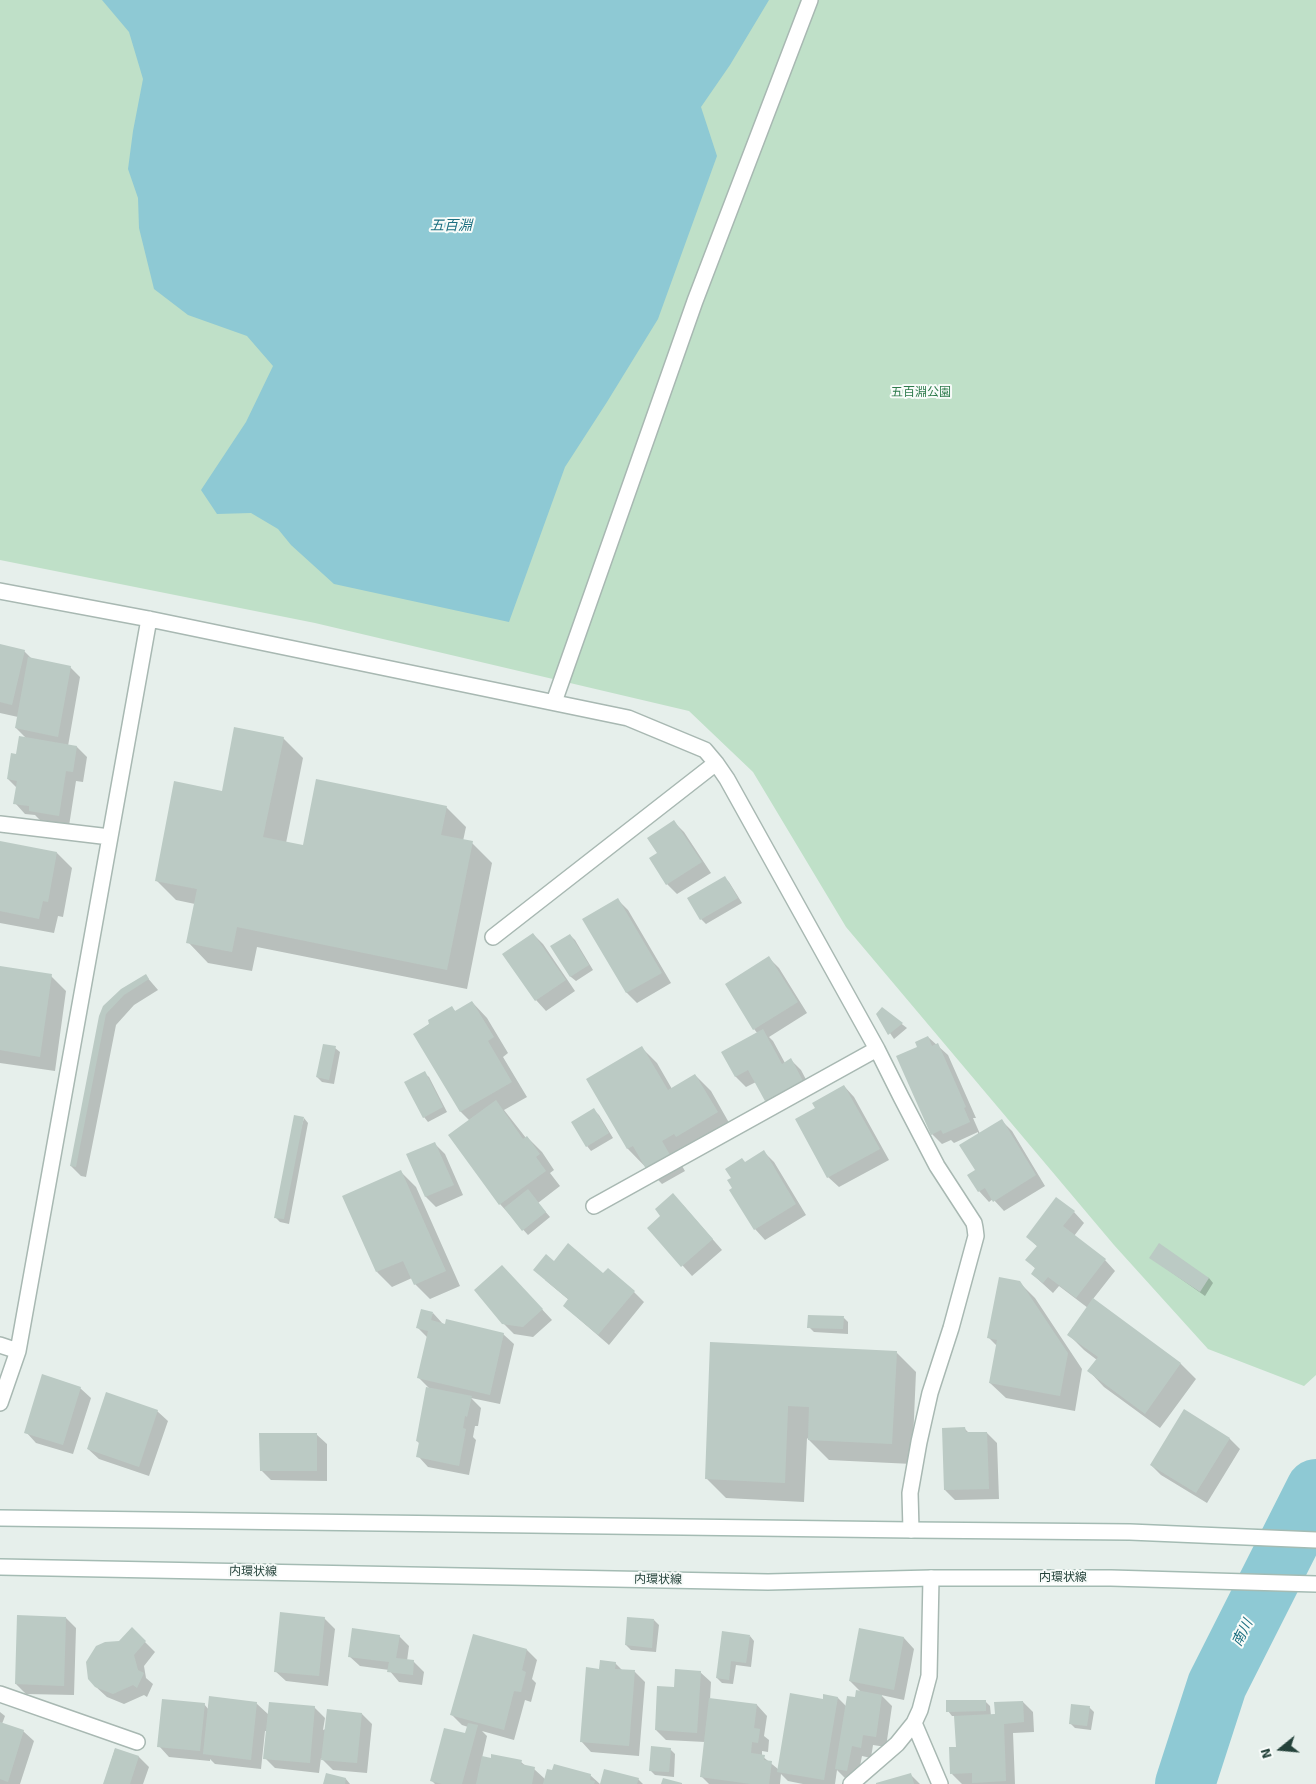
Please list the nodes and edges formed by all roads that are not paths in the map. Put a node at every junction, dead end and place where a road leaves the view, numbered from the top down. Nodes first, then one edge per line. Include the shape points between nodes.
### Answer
1 (810, 0) edge
2 (0, 592) edge
3 (149, 619) junction
4 (554, 702) junction
5 (716, 763) junction
6 (0, 824) edge
7 (110, 837) junction
8 (493, 937) dead end
9 (877, 1048) junction
10 (594, 1206) dead end
11 (0, 1345) edge
12 (18, 1351) junction
13 (0, 1403) edge
14 (0, 1518) edge
15 (911, 1530) junction
16 (1316, 1540) edge
17 (0, 1567) edge
18 (931, 1578) junction
19 (1316, 1584) edge
20 (0, 1694) edge
21 (914, 1723) junction
22 (137, 1742) dead end
23 (851, 1784) edge
24 (940, 1784) edge

1 - 4 street via 695,300
2 - 3 street
3 - 4 street
3 - 7 street
4 - 5 street via 628,718 705,750
5 - 8 street
5 - 9 street
6 - 7 street
7 - 12 street
9 - 10 street
9 - 15 street via 937,1166 974,1223 976,1236 919,1442 910,1493
11 - 12 street
12 - 13 street
14 - 15 street
15 - 16 street via 1130,1532
17 - 18 street, 内環状線 via 768,1582
18 - 19 street, 内環状線 via 1111,1578
18 - 21 street via 929,1676 925,1698
20 - 22 street
21 - 23 street via 897,1744
21 - 24 street

